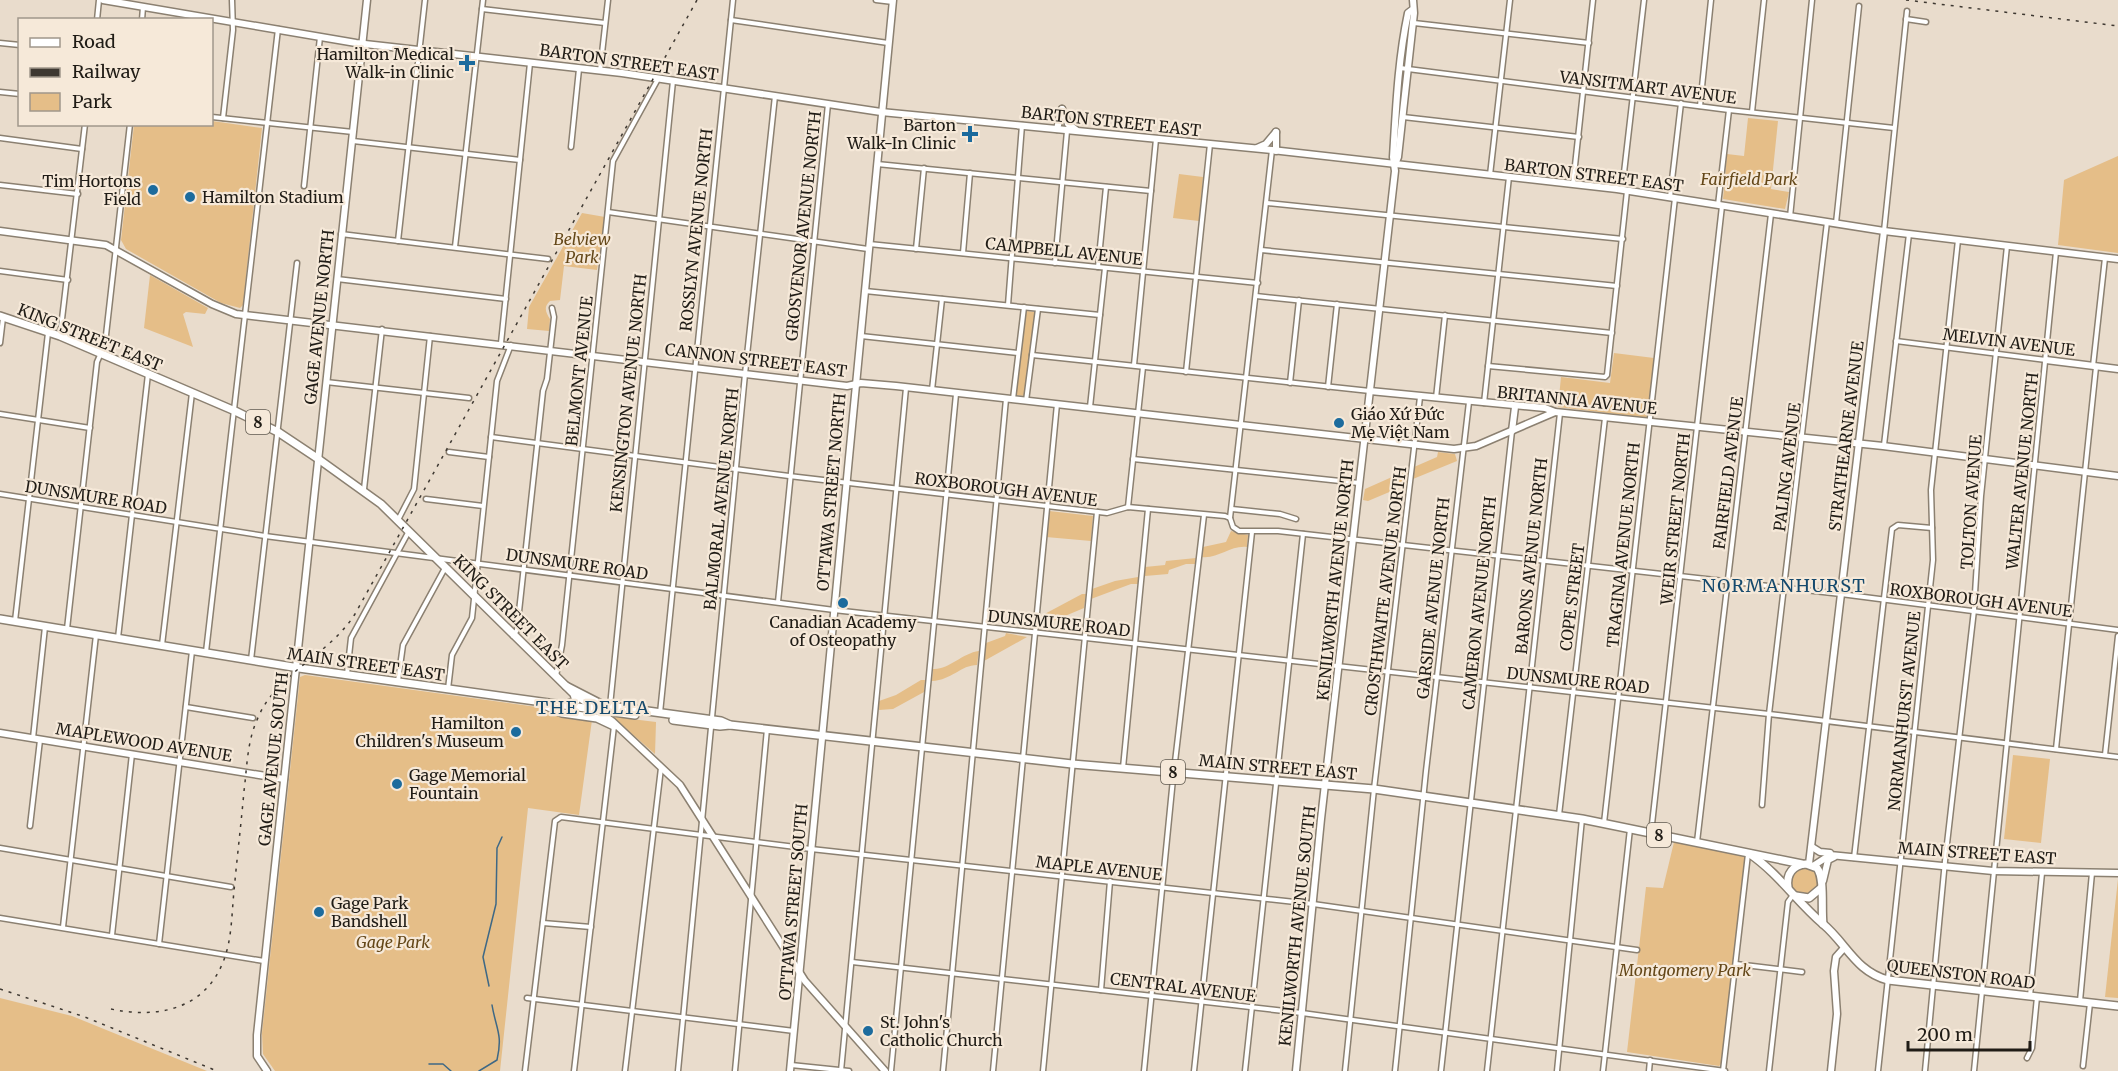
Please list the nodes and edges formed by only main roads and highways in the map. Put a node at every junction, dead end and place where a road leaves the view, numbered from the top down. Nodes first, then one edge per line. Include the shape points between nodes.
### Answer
1 (101, 0) edge
2 (367, 0) edge
3 (1413, 0) edge
4 (893, 1) edge
5 (1412, 10) junction
6 (188, 17) edge
7 (213, 20) edge
8 (362, 44) junction
9 (1404, 69) junction
10 (881, 112) junction
11 (1057, 129) junction
12 (1078, 131) junction
13 (1255, 149) junction
14 (1274, 151) junction
15 (1395, 164) junction
16 (0, 231) edge
17 (1884, 231) junction
18 (2118, 259) edge
19 (1, 316) edge
20 (332, 324) junction
21 (2046, 360) road end
22 (2118, 369) edge
23 (855, 384) junction
24 (1370, 392) junction
25 (1515, 407) junction
26 (1557, 412) junction
27 (1512, 431) junction
28 (1364, 438) junction
29 (1859, 444) junction
30 (317, 458) junction
31 (2118, 476) edge
32 (0, 619) edge
33 (295, 668) junction
34 (566, 686) junction
35 (574, 693) junction
36 (525, 699) junction
37 (555, 704) junction
38 (598, 710) junction
39 (710, 723) junction
40 (614, 726) junction
41 (0, 733) edge
42 (822, 736) junction
43 (284, 779) junction
44 (1325, 783) junction
45 (1812, 847) junction
46 (1748, 853) junction
47 (1838, 857) junction
48 (1808, 865) junction
49 (2118, 873) edge
50 (1822, 884) junction
51 (1788, 887) junction
52 (1795, 896) junction
53 (1823, 924) junction
54 (1844, 948) junction
55 (800, 973) junction
56 (2118, 1006) edge
57 (790, 1068) edge
58 (267, 1071) edge
59 (884, 1071) edge
60 (1296, 1071) edge
61 (1831, 1071) edge

1 - 6 main road, BARTON STREET EAST
2 - 8 main road, GAGE AVENUE NORTH
3 - 5 main road, KENILWORTH AVENUE NORTH
4 - 10 main road, OTTAWA STREET NORTH
5 - 9 main road, KENILWORTH AVENUE NORTH
5 - 9 main road, KENILWORTH AVENUE NORTH via 1405,25
7 - 8 main road, BARTON STREET EAST
8 - 10 main road, BARTON STREET EAST via 600,71
8 - 20 main road, GAGE AVENUE NORTH
9 - 15 main road, KENILWORTH AVENUE NORTH via 1403,117
9 - 15 main road, KENILWORTH AVENUE NORTH
10 - 11 main road, BARTON STREET EAST
10 - 23 main road, OTTAWA STREET NORTH
11 - 12 main road, BARTON STREET EAST
11 - 12 main road via 1062,109 1068,124
12 - 13 main road, BARTON STREET EAST
13 - 14 main road, BARTON STREET EAST
13 - 14 main road via 1266,144 1276,132
14 - 15 main road, BARTON STREET EAST
15 - 17 main road, BARTON STREET EAST via 1624,190
15 - 24 main road, KENILWORTH AVENUE NORTH
16 - 20 main road, CANNON STREET EAST via 116,249 226,311
17 - 18 main road, BARTON STREET EAST
17 - 29 main road, STRATHEARNE AVENUE
19 - 30 main road, KING STREET EAST / 8 via 60,336 235,411 278,432
20 - 23 main road, CANNON STREET EAST
20 - 30 main road, GAGE AVENUE NORTH
21 - 22 main road, MELVIN AVENUE
23 - 28 main road, CANNON STREET EAST
23 - 42 main road, OTTAWA STREET NORTH
24 - 25 main road, BRITANNIA AVENUE
24 - 28 main road, KENILWORTH AVENUE NORTH
25 - 26 main road, BRITANNIA AVENUE
25 - 27 main road, CAMERON AVENUE NORTH
26 - 27 main road, CANNON STREET EAST
26 - 29 main road, BRITANNIA AVENUE
27 - 28 main road, CANNON STREET EAST via 1462,449
28 - 44 main road, KENILWORTH AVENUE NORTH
29 - 31 main road, BRITANNIA AVENUE
29 - 45 main road, STRATHEARNE AVENUE
30 - 33 main road, GAGE AVENUE SOUTH
30 - 34 main road, KING STREET EAST / 8 via 364,489 398,519
32 - 33 main road, MAIN STREET EAST / 8
33 - 36 main road, MAIN STREET EAST / 8
33 - 43 main road, GAGE AVENUE SOUTH
34 - 35 main road, KING STREET EAST
34 - 39 main road, MAIN STREET EAST / 8 via 610,707
35 - 37 main road via 574,702
35 - 38 main road, KING STREET EAST
36 - 37 main road, MAIN STREET EAST / 8
36 - 40 main road
37 - 38 main road, MAIN STREET EAST / 8
38 - 39 main road, MAIN STREET EAST / 8
38 - 40 main road, KING STREET EAST
39 - 42 main road, MAIN STREET EAST / 8
40 - 55 main road, KING STREET EAST via 680,785
41 - 43 main road, MAPLEWOOD AVENUE
42 - 44 main road, MAIN STREET EAST / 8 via 1072,764
42 - 55 main road, OTTAWA STREET SOUTH
43 - 58 main road, GAGE AVENUE SOUTH via 256,1048
44 - 46 main road, MAIN STREET EAST / 8 via 1559,815
44 - 60 main road, KENILWORTH AVENUE SOUTH
45 - 47 main road
45 - 48 main road, STRATHEARNE AVENUE
46 - 48 main road, MAIN STREET EAST / 8
46 - 51 main road, MAIN STREET EAST / 8
47 - 48 main road, MAIN STREET EAST via 1826,856
47 - 49 main road, MAIN STREET EAST via 1993,871
47 - 50 main road via 1828,860
48 - 50 main road via 1820,872
48 - 51 main road via 1791,871
50 - 52 main road via 1809,898
50 - 53 main road
51 - 52 main road
52 - 53 main road, QUEENSTON ROAD
53 - 54 main road, QUEENSTON ROAD
54 - 56 main road, QUEENSTON ROAD via 1868,972 1888,980
54 - 61 main road via 1836,957 1834,971 1837,1014
55 - 57 main road, OTTAWA STREET SOUTH
55 - 59 main road, KING STREET EAST

